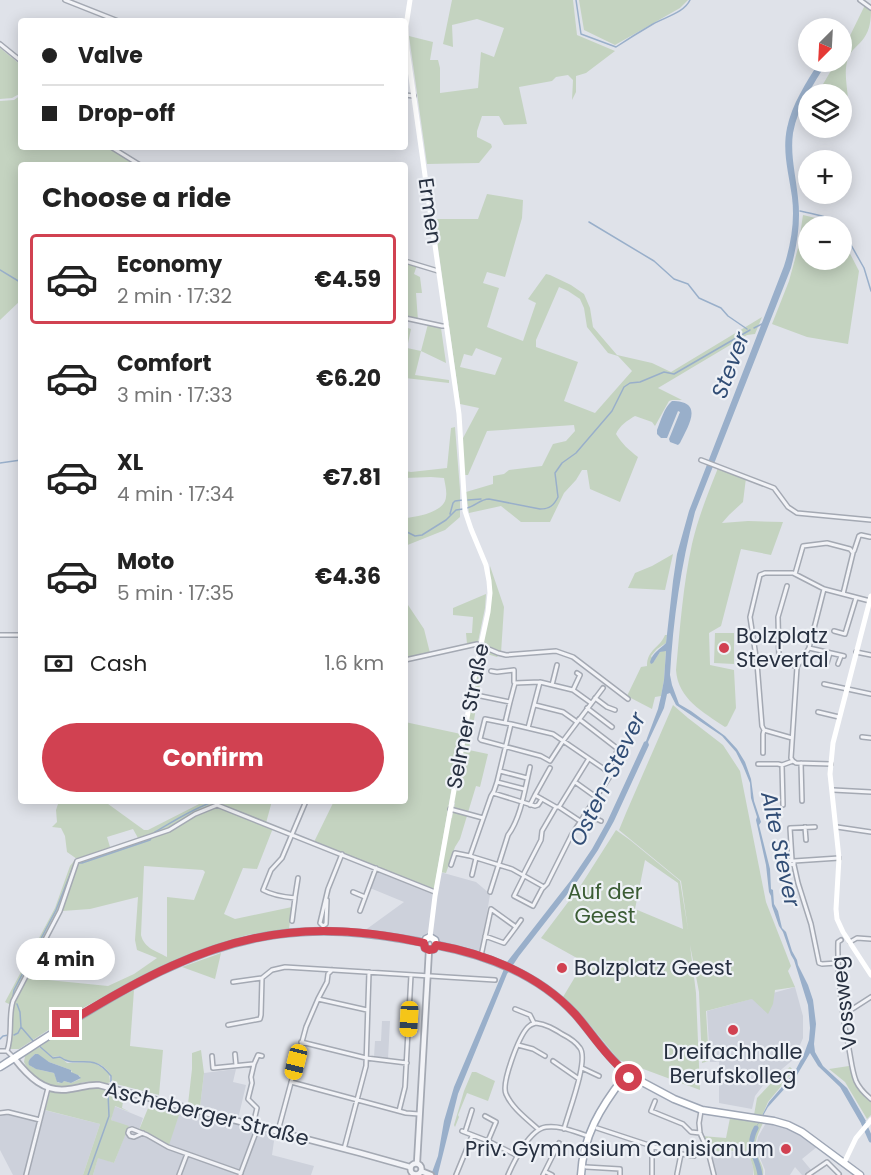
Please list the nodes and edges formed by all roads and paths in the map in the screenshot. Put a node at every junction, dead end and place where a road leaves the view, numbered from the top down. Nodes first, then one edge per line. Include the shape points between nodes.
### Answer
1 (65, 0) edge
2 (410, 0) edge
3 (860, 0) edge
4 (871, 8) edge
5 (110, 18) edge
6 (408, 20) edge
7 (0, 44) edge
8 (408, 54) edge
9 (18, 59) edge
10 (408, 95) edge
11 (414, 96) junction
12 (116, 150) edge
13 (135, 162) edge
14 (408, 262) edge
15 (438, 271) junction
16 (408, 319) edge
17 (446, 326) junction
18 (702, 461) dead end
19 (465, 504) joint
20 (871, 520) edge
21 (870, 537) edge
22 (853, 551) junction
23 (795, 574) junction
24 (787, 586) dead end
25 (824, 589) junction
26 (843, 594) junction
27 (856, 598) junction
28 (870, 599) edge
29 (834, 631) dead end
30 (0, 635) edge
31 (18, 635) edge
32 (480, 644) junction
33 (809, 648) junction
34 (856, 651) junction
35 (830, 653) junction
36 (871, 655) edge
37 (408, 659) edge
38 (779, 660) junction
39 (757, 663) junction
40 (827, 663) dead end
41 (838, 664) dead end
42 (557, 665) dead end
43 (797, 667) junction
44 (491, 671) dead end
45 (577, 673) dead end
46 (540, 682) junction
47 (514, 683) junction
48 (824, 684) dead end
49 (552, 685) junction
50 (603, 688) dead end
51 (573, 690) junction
52 (846, 690) junction
53 (471, 694) junction
54 (871, 694) edge
55 (595, 698) junction
56 (628, 699) dead end
57 (510, 702) junction
58 (591, 703) junction
59 (534, 705) junction
60 (587, 708) junction
61 (615, 710) dead end
62 (818, 712) dead end
63 (839, 717) junction
64 (578, 720) junction
65 (505, 723) junction
66 (511, 724) junction
67 (612, 727) dead end
68 (528, 728) junction
69 (764, 730) junction
70 (862, 737) dead end
71 (792, 738) junction
72 (871, 738) edge
73 (563, 741) junction
74 (506, 747) junction
75 (763, 753) dead end
76 (589, 759) junction
77 (793, 761) junction
78 (801, 763) junction
79 (758, 764) dead end
80 (831, 764) junction
81 (782, 765) junction
82 (530, 767) dead end
83 (550, 768) dead end
84 (500, 771) junction
85 (610, 773) junction
86 (527, 778) junction
87 (497, 782) junction
88 (574, 782) junction
89 (524, 789) junction
90 (831, 790) junction
91 (871, 792) edge
92 (493, 793) junction
93 (535, 795) junction
94 (596, 797) junction
95 (542, 799) junction
96 (802, 801) dead end
97 (521, 802) junction
98 (305, 804) edge
99 (217, 805) joint
100 (530, 805) junction
101 (783, 805) dead end
102 (557, 807) junction
103 (450, 809) junction
104 (586, 814) junction
105 (483, 818) junction
106 (580, 821) junction
107 (601, 821) dead end
108 (805, 827) junction
109 (815, 827) dead end
110 (835, 827) junction
111 (784, 828) dead end
112 (790, 828) junction
113 (871, 832) edge
114 (292, 834) junction
115 (806, 840) dead end
116 (342, 854) junction
117 (470, 856) junction
118 (476, 858) junction
119 (839, 858) junction
120 (793, 862) junction
121 (451, 865) dead end
122 (498, 865) junction
123 (376, 868) junction
124 (472, 875) dead end
125 (523, 876) junction
126 (298, 878) dead end
127 (544, 887) junction
128 (352, 892) dead end
129 (435, 892) junction
130 (490, 892) dead end
131 (365, 897) junction
132 (295, 898) junction
133 (326, 898) junction
134 (360, 910) dead end
135 (521, 920) dead end
136 (292, 921) dead end
137 (516, 927) junction
138 (485, 936) junction
139 (430, 937) junction
140 (871, 939) edge
141 (841, 940) dead end
142 (850, 942) junction
143 (424, 943) junction
144 (436, 945) junction
145 (429, 950) junction
146 (481, 956) junction
147 (837, 963) junction
148 (326, 969) junction
149 (332, 970) junction
150 (369, 972) junction
151 (328, 974) junction
152 (411, 975) junction
153 (871, 975) edge
154 (428, 976) junction
155 (262, 978) junction
156 (495, 980) dead end
157 (233, 982) dead end
158 (871, 998) edge
159 (318, 999) junction
160 (515, 1009) dead end
161 (367, 1010) junction
162 (843, 1015) junction
163 (534, 1023) junction
164 (228, 1025) dead end
165 (301, 1042) junction
166 (518, 1045) junction
167 (0, 1051) edge
168 (7, 1051) junction
169 (235, 1053) dead end
170 (212, 1056) dead end
171 (262, 1056) dead end
172 (545, 1056) dead end
173 (14, 1058) junction
174 (366, 1058) junction
175 (553, 1061) dead end
176 (407, 1063) junction
177 (254, 1064) junction
178 (236, 1065) junction
179 (0, 1067) edge
180 (582, 1068) junction
181 (599, 1076) dead end
182 (628, 1077) junction
183 (579, 1079) junction
184 (291, 1082) junction
185 (48, 1088) junction
186 (871, 1099) edge
187 (358, 1100) junction
188 (655, 1101) dead end
189 (472, 1110) dead end
190 (702, 1110) junction
191 (399, 1111) junction
192 (0, 1113) edge
193 (419, 1114) junction
194 (485, 1116) dead end
195 (40, 1120) junction
196 (870, 1122) edge
197 (255, 1126) junction
198 (597, 1128) dead end
199 (538, 1129) junction
200 (564, 1129) junction
201 (278, 1131) junction
202 (143, 1133) dead end
203 (700, 1133) junction
204 (472, 1136) junction
205 (588, 1136) junction
206 (488, 1141) junction
207 (559, 1143) dead end
208 (652, 1146) junction
209 (344, 1149) junction
210 (187, 1154) junction
211 (681, 1154) junction
212 (518, 1156) junction
213 (694, 1156) dead end
214 (844, 1163) junction
215 (417, 1164) junction
216 (410, 1167) junction
217 (586, 1167) dead end
218 (421, 1171) junction
219 (241, 1174) edge
220 (413, 1174) edge
221 (430, 1174) edge
222 (545, 1174) edge
223 (677, 1174) edge
224 (839, 1174) edge
225 (26, 1175) edge
226 (179, 1175) edge
227 (456, 1175) edge
228 (508, 1175) edge
229 (552, 1175) edge
230 (581, 1175) edge
231 (620, 1175) edge
232 (652, 1175) edge
233 (714, 1175) edge
234 (808, 1175) edge
235 (860, 1175) edge

1 - 5 street
2 - 6 main road, Ermen
3 - 4 street
7 - 9 street
8 - 11 main road, Ermen
10 - 11 street
11 - 15 main road, Ermen
12 - 13 street
14 - 15 street
15 - 17 main road, Ermen
16 - 17 street
17 - 19 main road, Ermen via 459,414
18 - 20 street via 774,488 797,513
19 - 32 main road, Selmer Straße via 489,580 489,606
21 - 22 street via 859,536
22 - 23 street via 827,543 803,546
22 - 26 street
23 - 25 street
23 - 39 street via 760,575 750,617
24 - 38 street via 778,617
25 - 26 street
25 - 33 street
26 - 27 street
27 - 28 street
27 - 29 street via 845,634
28 - 34 main road
30 - 31 street
32 - 37 street
32 - 53 main road, Selmer Straße
32 - 56 street via 506,655 564,653
33 - 35 street
33 - 43 street
34 - 36 street
34 - 52 main road
35 - 40 street
35 - 41 street via 842,656
38 - 39 street
38 - 43 street
39 - 69 street
42 - 49 street
43 - 71 street
44 - 47 street via 514,670
45 - 51 street via 580,675
46 - 47 street
46 - 49 street
46 - 59 street
47 - 57 street
48 - 52 street
49 - 51 street
50 - 55 street
51 - 58 street
52 - 54 street
52 - 63 main road
53 - 57 street
53 - 103 main road, Selmer Straße
55 - 58 street
55 - 61 street
57 - 65 street
58 - 60 street
59 - 64 street
59 - 68 street
60 - 64 street
60 - 67 street
62 - 63 street
63 - 80 main road
64 - 73 street
64 - 85 street via 618,749
65 - 66 street
65 - 74 street via 484,719 480,739
66 - 68 street
66 - 74 street
68 - 73 street via 554,734
69 - 71 street
69 - 75 street
70 - 72 street
71 - 77 street
73 - 74 street via 550,761
73 - 76 street
74 - 84 street
76 - 85 street
76 - 88 street
77 - 78 street
77 - 81 street
78 - 80 street
78 - 96 street
79 - 81 street
80 - 90 main road
81 - 101 street
82 - 86 street
83 - 93 street
84 - 86 street
84 - 87 street
85 - 94 street
86 - 89 street
87 - 89 street
87 - 92 street
88 - 94 street
88 - 102 street
89 - 97 street
90 - 91 street
90 - 110 main road
92 - 97 street
92 - 105 street
93 - 95 street
93 - 100 street
94 - 104 street
95 - 100 street via 538,805
95 - 102 street
97 - 100 street
97 - 122 street
98 - 114 street
99 - 114 street
99 - 168 street via 169,830 77,861 60,911 13,1001
102 - 106 street
102 - 125 street
103 - 105 street
103 - 129 main road, Selmer Straße
104 - 106 street
104 - 107 street
105 - 117 street
106 - 127 street
108 - 109 street
108 - 112 street
108 - 115 street
110 - 113 street
110 - 119 main road
111 - 112 street
112 - 120 street
114 - 116 street
114 - 132 street via 263,890
116 - 123 street
116 - 133 street
117 - 118 street
117 - 121 street via 454,853
118 - 122 street
118 - 124 street
119 - 120 street
119 - 142 main road via 837,916
120 - 147 street via 819,963
122 - 125 street
122 - 130 street
123 - 129 street
123 - 131 street
125 - 127 street
125 - 127 street via 514,894 533,906
126 - 132 street
128 - 131 street
129 - 139 main road, Selmer Straße
131 - 134 street
132 - 136 street
133 - 133 street via 320,923 323,926 326,924
135 - 137 street
137 - 138 street via 504,943
137 - 138 street via 491,909
138 - 146 street
139 - 143 main road
139 - 144 main road
140 - 142 street
141 - 147 street, Vossweg
142 - 153 main road
143 - 145 main road
143 - 173 main road via 333,931 243,941 150,976
144 - 145 main road
144 - 146 main road
145 - 154 street
146 - 182 main road via 537,982 562,1001 609,1056 623,1070 630,1069
147 - 162 street, Vossweg
148 - 149 street
148 - 151 street
148 - 155 street via 285,967
149 - 150 street
149 - 151 street
150 - 152 street
150 - 161 street
151 - 159 street
152 - 154 street
152 - 176 street
154 - 156 street
154 - 193 street
155 - 157 street
155 - 164 street via 260,1019
158 - 162 street
159 - 161 street
159 - 165 street
160 - 163 street via 530,1015
161 - 174 street
162 - 186 street, Vossweg via 856,1081
163 - 166 street
163 - 180 street via 547,1025 580,1047
165 - 174 street
165 - 184 street
166 - 172 street
166 - 199 street via 504,1091 511,1104
167 - 168 street
168 - 173 street
169 - 178 street
170 - 178 street via 213,1068
171 - 177 street via 258,1055
173 - 179 main road
173 - 185 street via 32,1078
174 - 176 street
174 - 187 street
175 - 183 street
176 - 191 street
177 - 178 street
177 - 197 street via 248,1099 257,1109
180 - 181 street
180 - 183 street
182 - 190 main road
182 - 205 main road via 596,1118
183 - 200 street
184 - 187 street
184 - 201 street
185 - 195 street
185 - 197 street, Ascheberger Straße via 99,1085
187 - 191 street
187 - 209 street
188 - 203 street via 651,1111
189 - 204 street via 463,1132
190 - 203 street
190 - 214 main road via 778,1122 794,1128
191 - 193 street
192 - 195 street
193 - 215 street
194 - 206 street via 496,1122
195 - 225 street
196 - 214 main road via 852,1144
197 - 201 street, Ascheberger Straße
197 - 219 street
198 - 208 street
199 - 200 street
199 - 212 street
200 - 205 street
201 - 209 street, Ascheberger Straße
202 - 210 street
203 - 233 street
204 - 206 street
204 - 227 street
205 - 230 main road
206 - 212 street
207 - 222 street
208 - 211 street
208 - 232 street
209 - 216 street, Ascheberger Straße
210 - 219 street
210 - 226 street
211 - 213 street
211 - 223 street
212 - 228 street
214 - 224 street
214 - 235 main road
215 - 216 street
215 - 218 street
216 - 220 street
217 - 231 street via 620,1169
218 - 220 street
218 - 221 street
222 - 229 street
224 - 234 street via 827,1162

